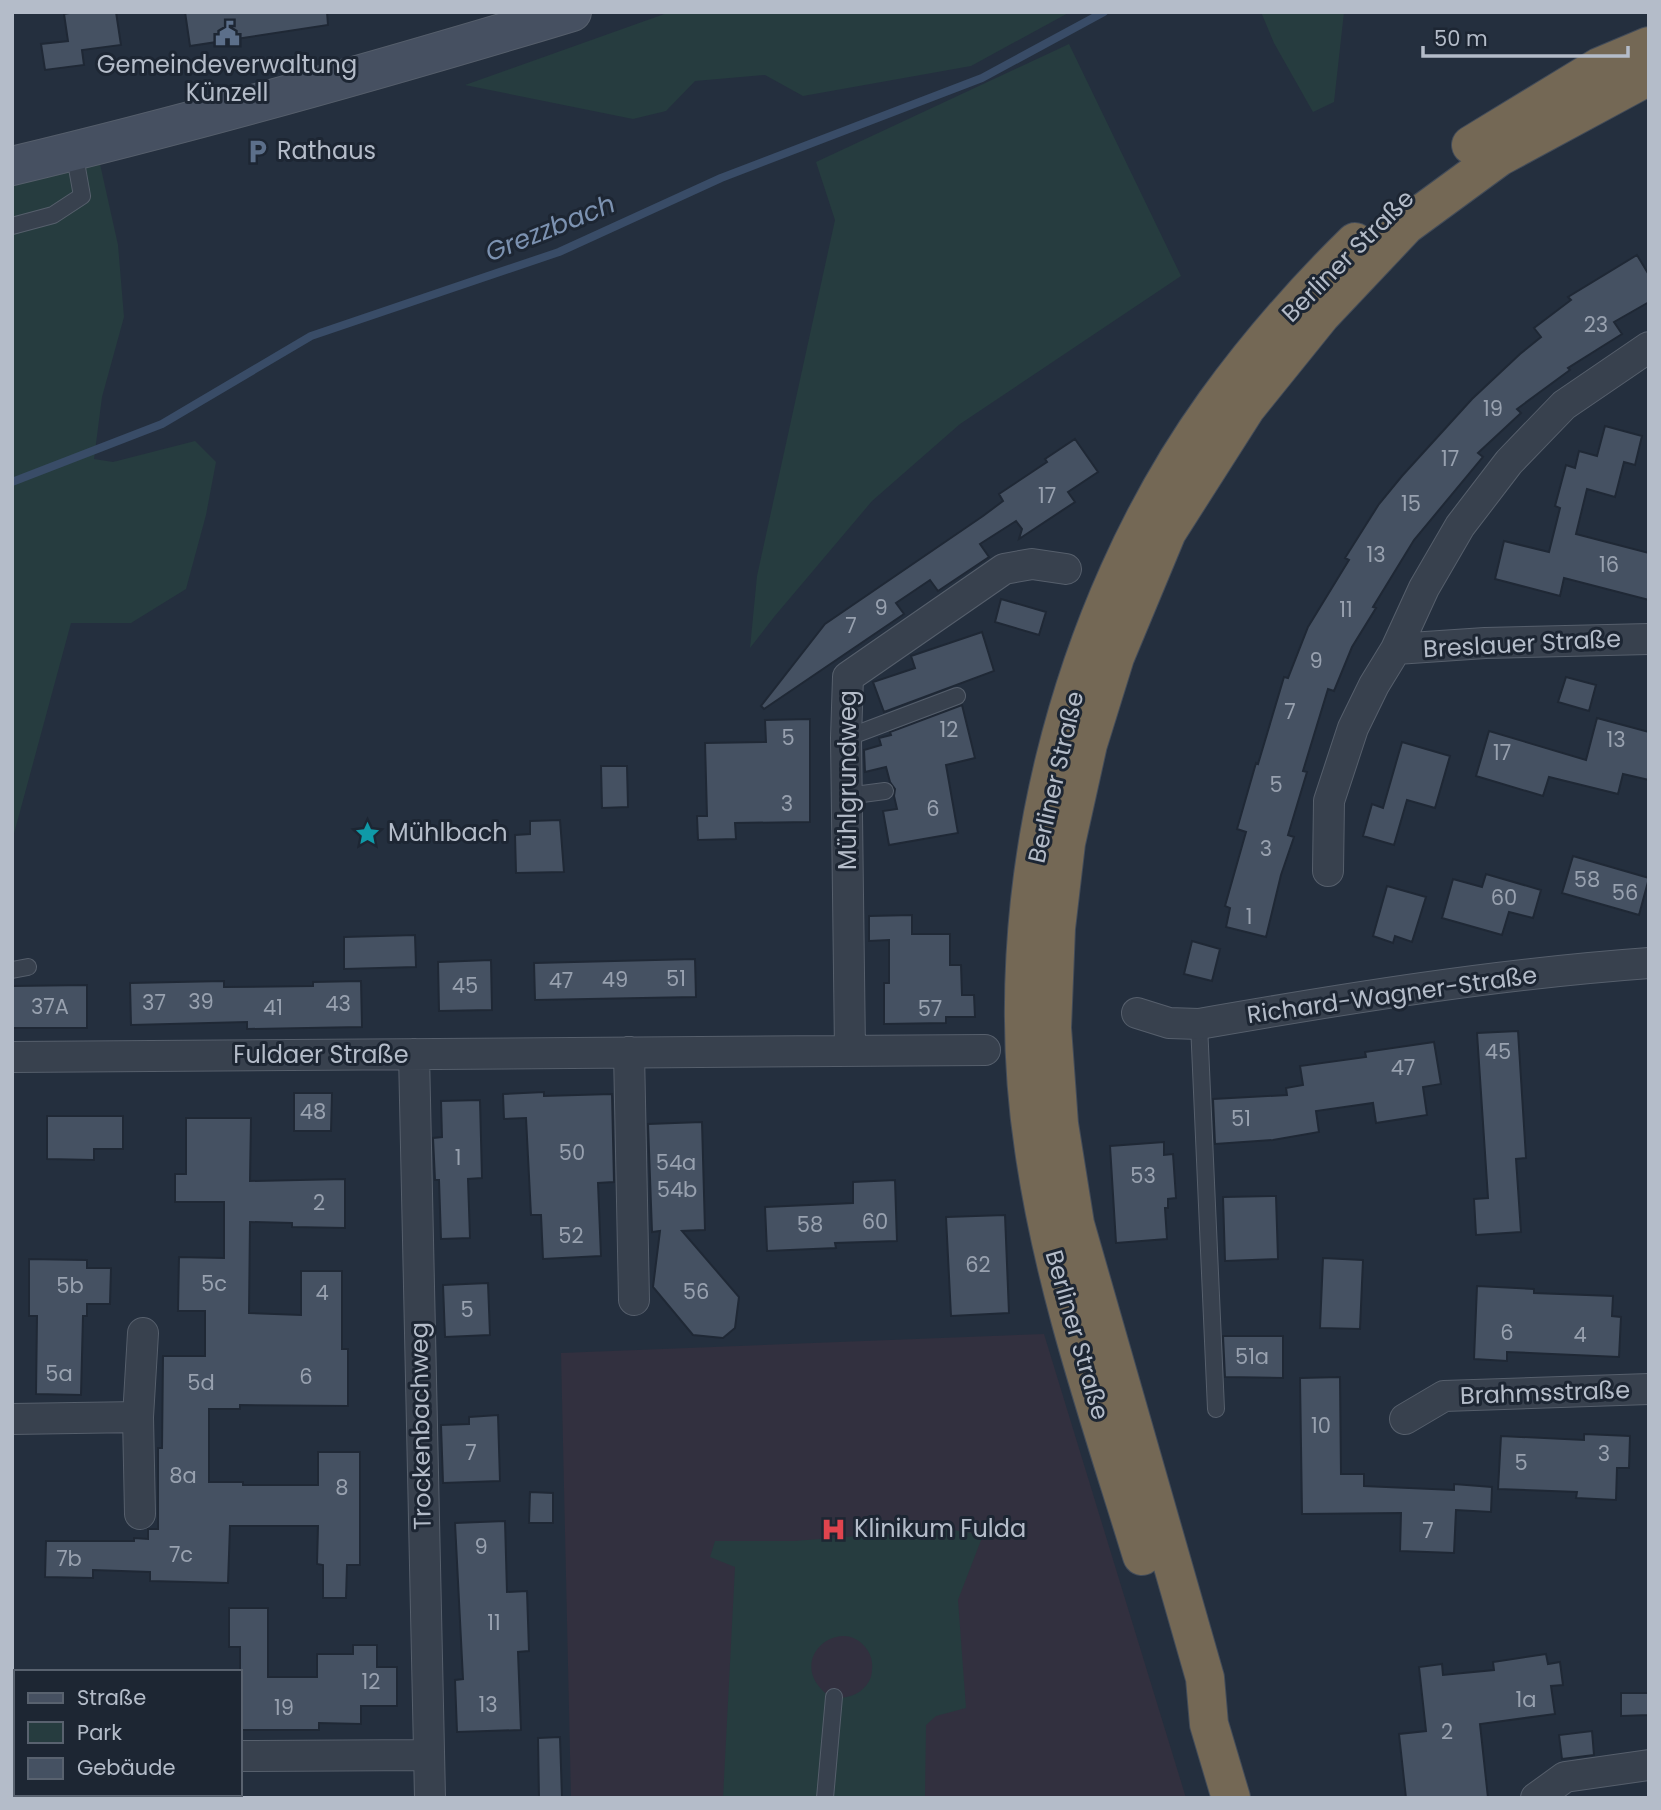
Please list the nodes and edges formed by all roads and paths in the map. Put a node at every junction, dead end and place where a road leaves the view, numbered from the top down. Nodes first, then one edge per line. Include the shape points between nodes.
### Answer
1 (572, 12) edge
2 (1649, 46) edge
3 (1649, 76) edge
4 (74, 151) junction
5 (12, 166) edge
6 (12, 226) edge
7 (1649, 348) edge
8 (1066, 569) dead end
9 (1649, 639) edge
10 (1396, 649) junction
11 (957, 696) dead end
12 (846, 738) junction
13 (885, 791) dead end
14 (847, 796) junction
15 (1328, 871) dead end
16 (1649, 963) edge
17 (1137, 1013) dead end
18 (1199, 1024) junction
19 (985, 1050) dead end
20 (850, 1051) junction
21 (629, 1052) junction
22 (414, 1054) junction
23 (12, 1057) edge
24 (634, 1300) dead end
25 (143, 1334) dead end
26 (1649, 1389) edge
27 (1216, 1409) dead end
28 (138, 1417) junction
29 (12, 1419) edge
30 (1405, 1419) dead end
31 (140, 1514) dead end
32 (834, 1697) dead end
33 (1209, 1724) junction
34 (428, 1755) junction
35 (242, 1756) edge
36 (1649, 1765) edge
37 (430, 1798) edge
38 (825, 1798) edge
39 (1231, 1798) edge
40 (1536, 1798) edge

1 - 4 main road via 406,62
2 - 33 highway, Berliner Straße via 1599,67 1481,137 1392,206 1302,295 1216,403 1144,519 1086,654 1055,759 1037,853 1026,951 1026,1052 1033,1146 1050,1242 1080,1355 1179,1676
3 - 33 highway, Berliner Straße via 1488,164 1406,225 1321,315 1246,408 1167,532 1115,657 1088,744 1066,843 1056,928 1052,1028 1064,1161 1074,1224 1205,1678
4 - 5 main road
4 - 6 lane via 82,195 53,215
7 - 10 street via 1563,405 1509,462 1460,526 1423,588
8 - 12 street, Mühlgrundweg via 1031,564 1004,569 848,677
9 - 10 street, Breslauer Straße
10 - 15 street via 1353,728 1329,801
11 - 12 lane
12 - 14 street, Mühlgrundweg
13 - 14 lane
14 - 20 street, Mühlgrundweg
16 - 18 street, Richard-Wagner-Straße via 1421,987
17 - 18 street, Richard-Wagner-Straße via 1169,1023
18 - 27 lane
19 - 20 street, Fuldaer Straße
20 - 21 street, Fuldaer Straße
21 - 22 street, Fuldaer Straße
21 - 24 street
22 - 23 street, Fuldaer Straße
22 - 34 street, Trockenbachweg
25 - 28 street
26 - 30 street, Brahmsstraße via 1444,1396
28 - 29 street
28 - 31 street
32 - 38 lane
33 - 39 highway, Berliner Straße
34 - 35 street
34 - 37 street, Trockenbachweg
36 - 40 street via 1565,1777

